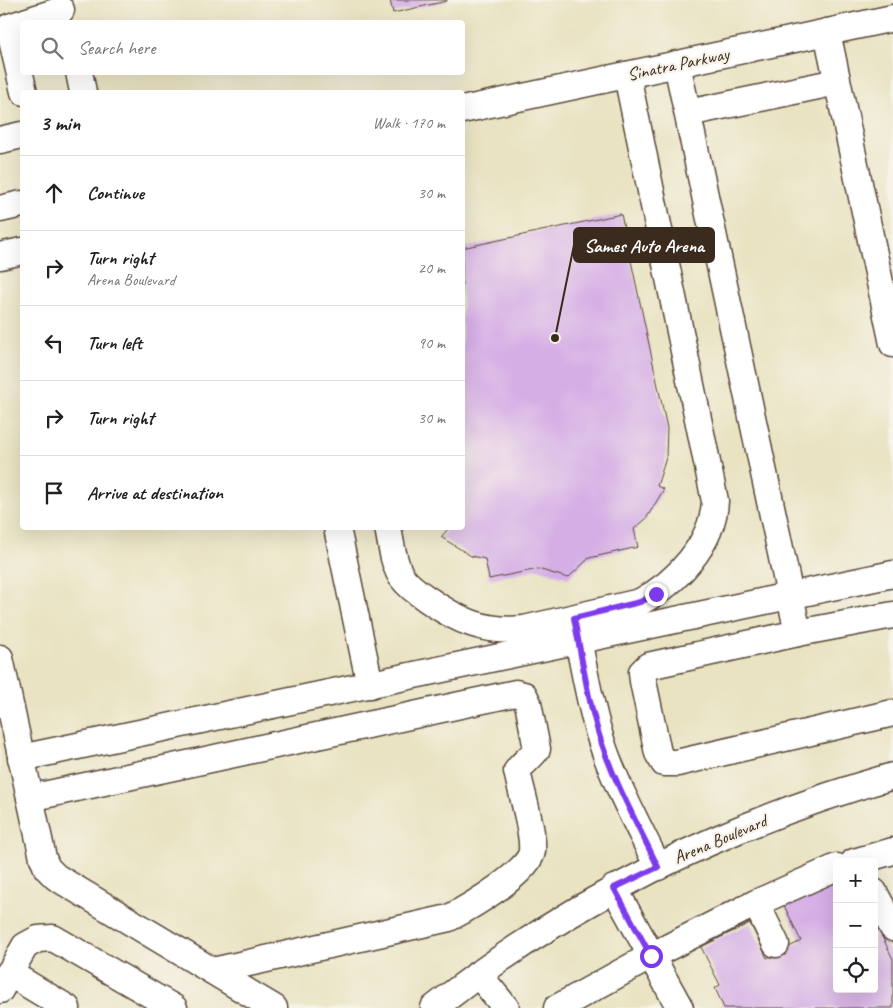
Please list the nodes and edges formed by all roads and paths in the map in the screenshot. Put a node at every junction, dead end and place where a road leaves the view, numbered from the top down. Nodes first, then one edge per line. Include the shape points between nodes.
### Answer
1 (60, 11) edge
2 (893, 18) edge
3 (31, 20) edge
4 (20, 24) edge
5 (827, 32) junction
6 (677, 64) junction
7 (20, 75) edge
8 (20, 75) edge
9 (80, 75) edge
10 (626, 75) junction
11 (838, 82) junction
12 (24, 90) edge
13 (83, 90) edge
14 (465, 109) edge
15 (688, 113) junction
16 (20, 135) edge
17 (0, 140) edge
18 (20, 204) edge
19 (0, 209) edge
20 (20, 251) edge
21 (0, 256) edge
22 (893, 344) edge
23 (337, 530) edge
24 (388, 530) edge
25 (893, 574) edge
26 (790, 596) junction
27 (893, 615) edge
28 (576, 629) junction
29 (798, 633) junction
30 (0, 658) edge
31 (370, 684) junction
32 (320, 695) junction
33 (893, 713) edge
34 (329, 733) junction
35 (21, 758) junction
36 (893, 776) edge
37 (30, 798) junction
38 (893, 850) edge
39 (868, 858) edge
40 (658, 867) junction
41 (833, 871) edge
42 (614, 888) junction
43 (878, 900) edge
44 (756, 903) junction
45 (893, 928) edge
46 (776, 944) dead end
47 (651, 956) junction
48 (213, 971) junction
49 (478, 974) junction
50 (5, 982) edge
51 (671, 1005) edge
52 (67, 1008) edge
53 (174, 1008) edge
54 (274, 1008) edge
55 (434, 1008) edge
56 (506, 1008) edge
57 (557, 1008) edge

1 - 3 street
2 - 5 street, Sinatra Parkway
4 - 8 street via 9,27
5 - 6 street, Sinatra Parkway
5 - 11 street
6 - 10 street, Sinatra Parkway
6 - 15 street
7 - 12 street
9 - 13 street
10 - 14 street, Sinatra Parkway
10 - 28 street via 715,501 714,514 710,528 692,558 656,594
11 - 15 street
11 - 22 street
15 - 26 street
16 - 17 street
18 - 19 street
20 - 21 street
23 - 31 street
24 - 28 street via 402,578 452,616 494,630
25 - 26 street
26 - 28 street
26 - 29 street
27 - 29 street
28 - 31 street
28 - 40 street via 601,741
29 - 33 street via 648,666 642,672 642,681 658,753 664,763 677,764
30 - 35 street
31 - 32 street
32 - 34 street
32 - 35 street
34 - 37 street
34 - 48 street via 516,693 524,695 537,749 517,771 532,852 522,868 471,907 449,918
35 - 37 street
36 - 40 street, Arena Boulevard via 795,807 706,843
37 - 48 street via 42,858 56,877
38 - 39 street
40 - 42 street, Arena Boulevard
41 - 44 street
42 - 47 street
42 - 49 street, Arena Boulevard
43 - 45 street
44 - 46 street
44 - 47 street
47 - 51 street
47 - 57 street
48 - 54 street
49 - 55 street, Arena Boulevard
49 - 56 street
50 - 52 street
50 - 53 street via 25,946 38,939 53,938

